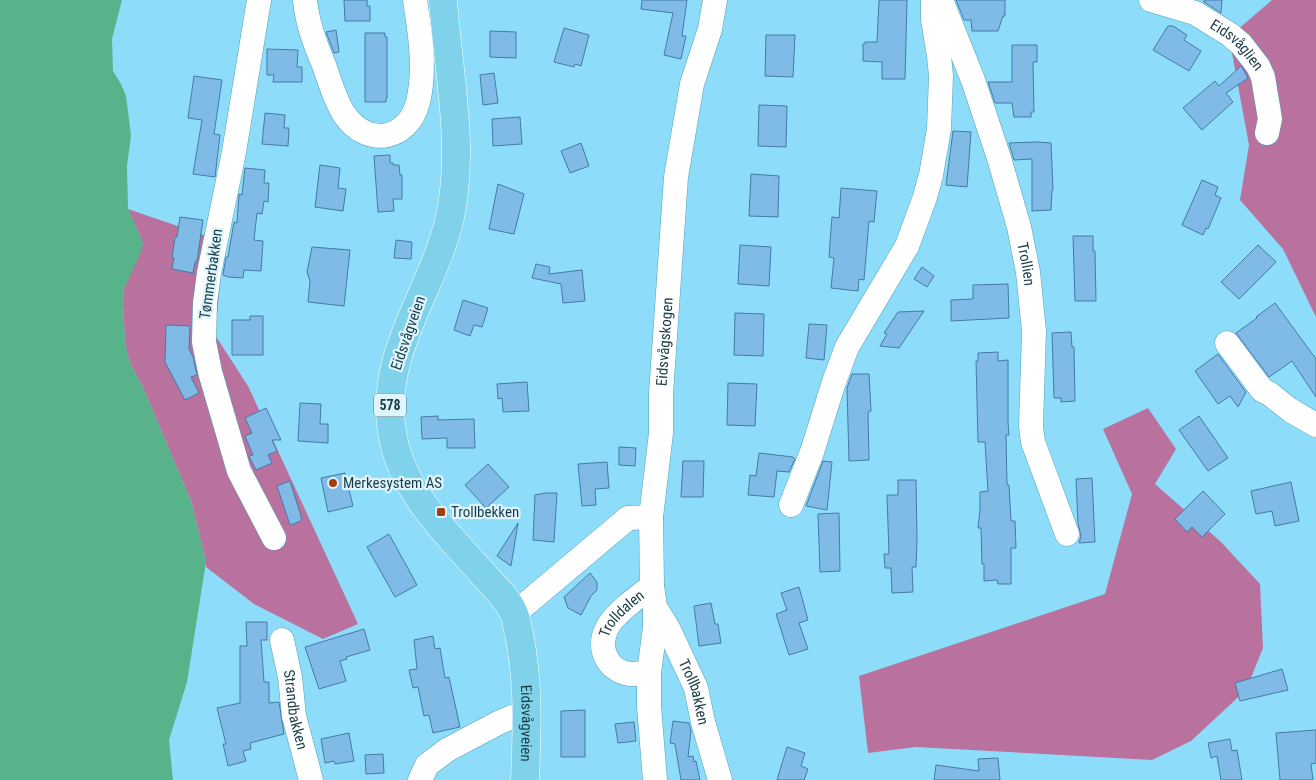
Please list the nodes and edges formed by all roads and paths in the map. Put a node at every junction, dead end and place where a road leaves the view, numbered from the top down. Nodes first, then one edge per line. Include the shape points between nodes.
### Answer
1 (259, 0) edge
2 (305, 0) edge
3 (415, 0) edge
4 (443, 0) edge
5 (714, 0) edge
6 (932, 0) edge
7 (941, 0) edge
8 (1151, 0) edge
9 (1267, 133) dead end
10 (1227, 343) dead end
11 (1316, 424) edge
12 (791, 505) dead end
13 (651, 517) junction
14 (1067, 534) dead end
15 (274, 538) dead end
16 (653, 597) junction
17 (514, 614) junction
18 (282, 640) dead end
19 (649, 673) junction
20 (526, 715) junction
21 (311, 780) edge
22 (420, 780) edge
23 (525, 780) edge
24 (655, 780) edge
25 (720, 780) edge

1 - 15 street, Tømmerbakken via 234,152 209,273 204,342 239,471
2 - 3 street via 310,30 344,114 362,131 382,137 396,133 407,124 418,103 422,64
4 - 17 main road, Eidsvågveien / 578 via 455,127 453,196 445,236 396,360 390,400 392,432 403,470 419,499
5 - 13 street, Eidsvågskogen via 710,29 692,84 676,177 661,433
6 - 12 street via 939,56 940,110 929,182 907,246 847,348
7 - 14 street, Trollien via 973,80 1021,235 1034,331 1033,442
8 - 9 street, Eidsvåglien via 1194,12 1241,44 1263,77 1270,113
10 - 11 street via 1262,390
13 - 16 street, Trolldalen
13 - 17 street via 628,518
16 - 19 street, Trolldalen via 655,627
16 - 19 street, Trolldalen via 631,602 607,626 601,644 606,658 616,670 630,674
16 - 25 street, Trollbakken via 696,688
17 - 20 main road, Eidsvågveien / 578 via 526,672
18 - 21 street, Strandbakken via 294,716
19 - 24 street, Trolldalen
20 - 22 street via 500,722 447,750 427,765
20 - 23 main road, Eidsvågveien / 578

